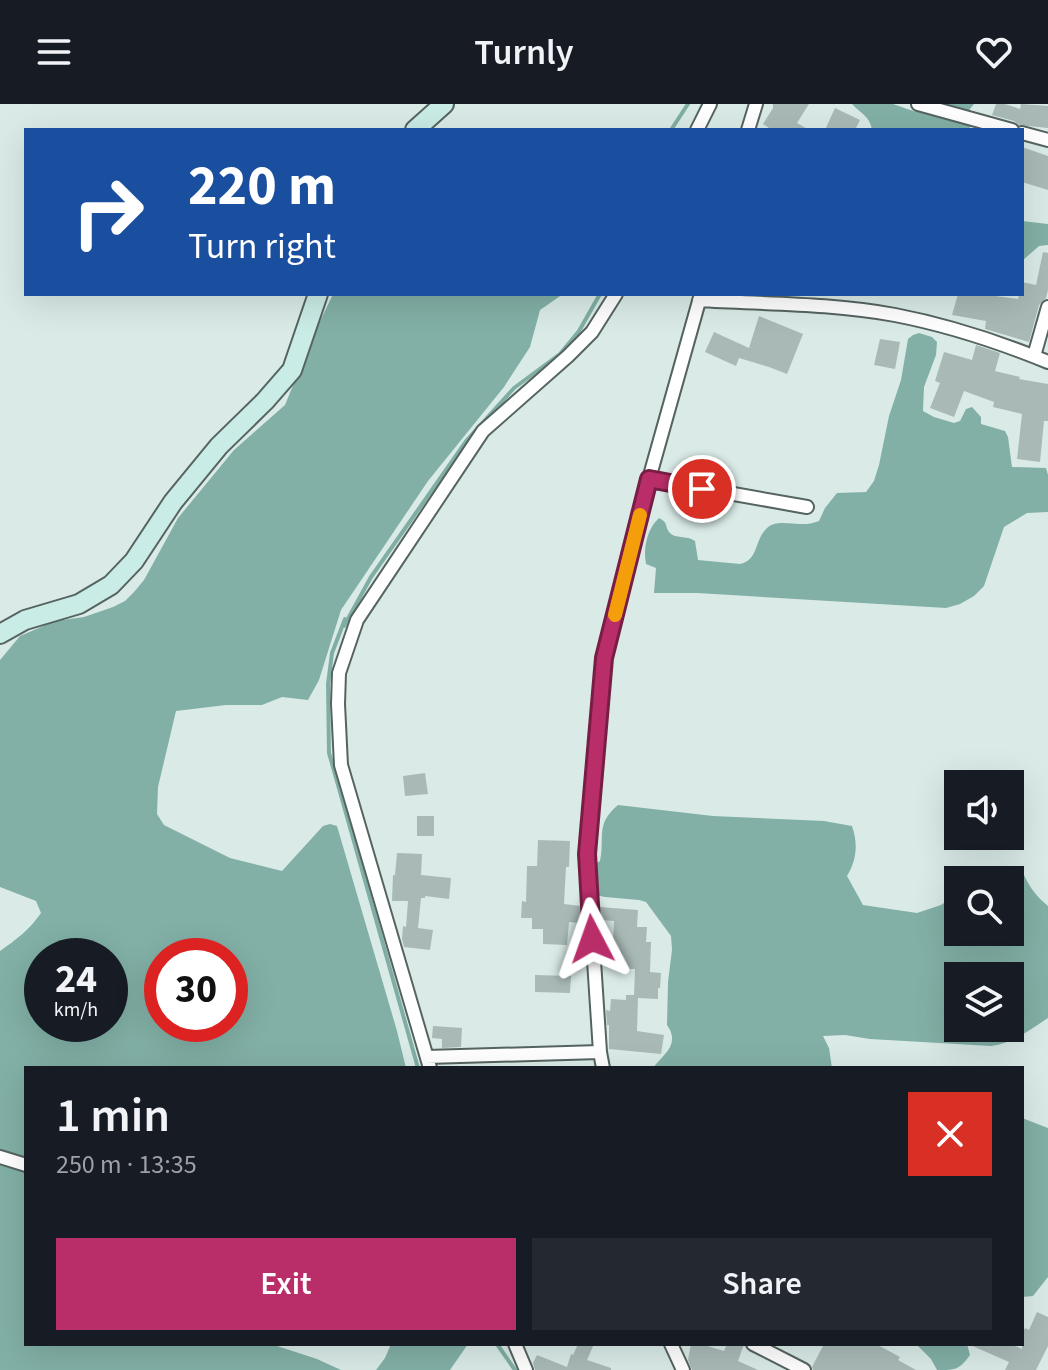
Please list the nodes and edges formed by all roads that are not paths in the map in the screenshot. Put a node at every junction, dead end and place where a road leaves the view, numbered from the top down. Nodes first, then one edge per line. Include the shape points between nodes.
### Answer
1 (444, 104) edge
2 (710, 104) edge
3 (756, 104) edge
4 (918, 104) edge
5 (417, 128) edge
6 (698, 128) edge
7 (749, 128) edge
8 (1005, 128) edge
9 (1024, 134) edge
10 (1048, 140) edge
11 (317, 296) edge
12 (615, 296) edge
13 (700, 297) edge
14 (1048, 307) edge
15 (1034, 356) junction
16 (1048, 362) edge
17 (649, 479) junction
18 (807, 507) dead end
19 (0, 634) edge
20 (600, 1052) junction
21 (429, 1063) edge
22 (603, 1066) edge
23 (0, 1157) edge
24 (24, 1164) edge
25 (516, 1346) edge
26 (672, 1346) edge
27 (757, 1346) edge
28 (526, 1370) edge
29 (683, 1370) edge
30 (804, 1370) edge

1 - 5 main road
2 - 6 street
3 - 7 street
4 - 8 street
9 - 10 street
11 - 19 main road via 292,370 219,446 134,561 111,585 79,604 25,620
12 - 21 street via 592,332 483,431 357,620 339,673 341,765
13 - 15 street via 893,315
13 - 17 street
14 - 15 street
15 - 16 street
17 - 18 street
17 - 20 street via 604,658 587,854
20 - 21 street
20 - 22 street
23 - 24 street
25 - 28 street
26 - 29 street
27 - 30 street

